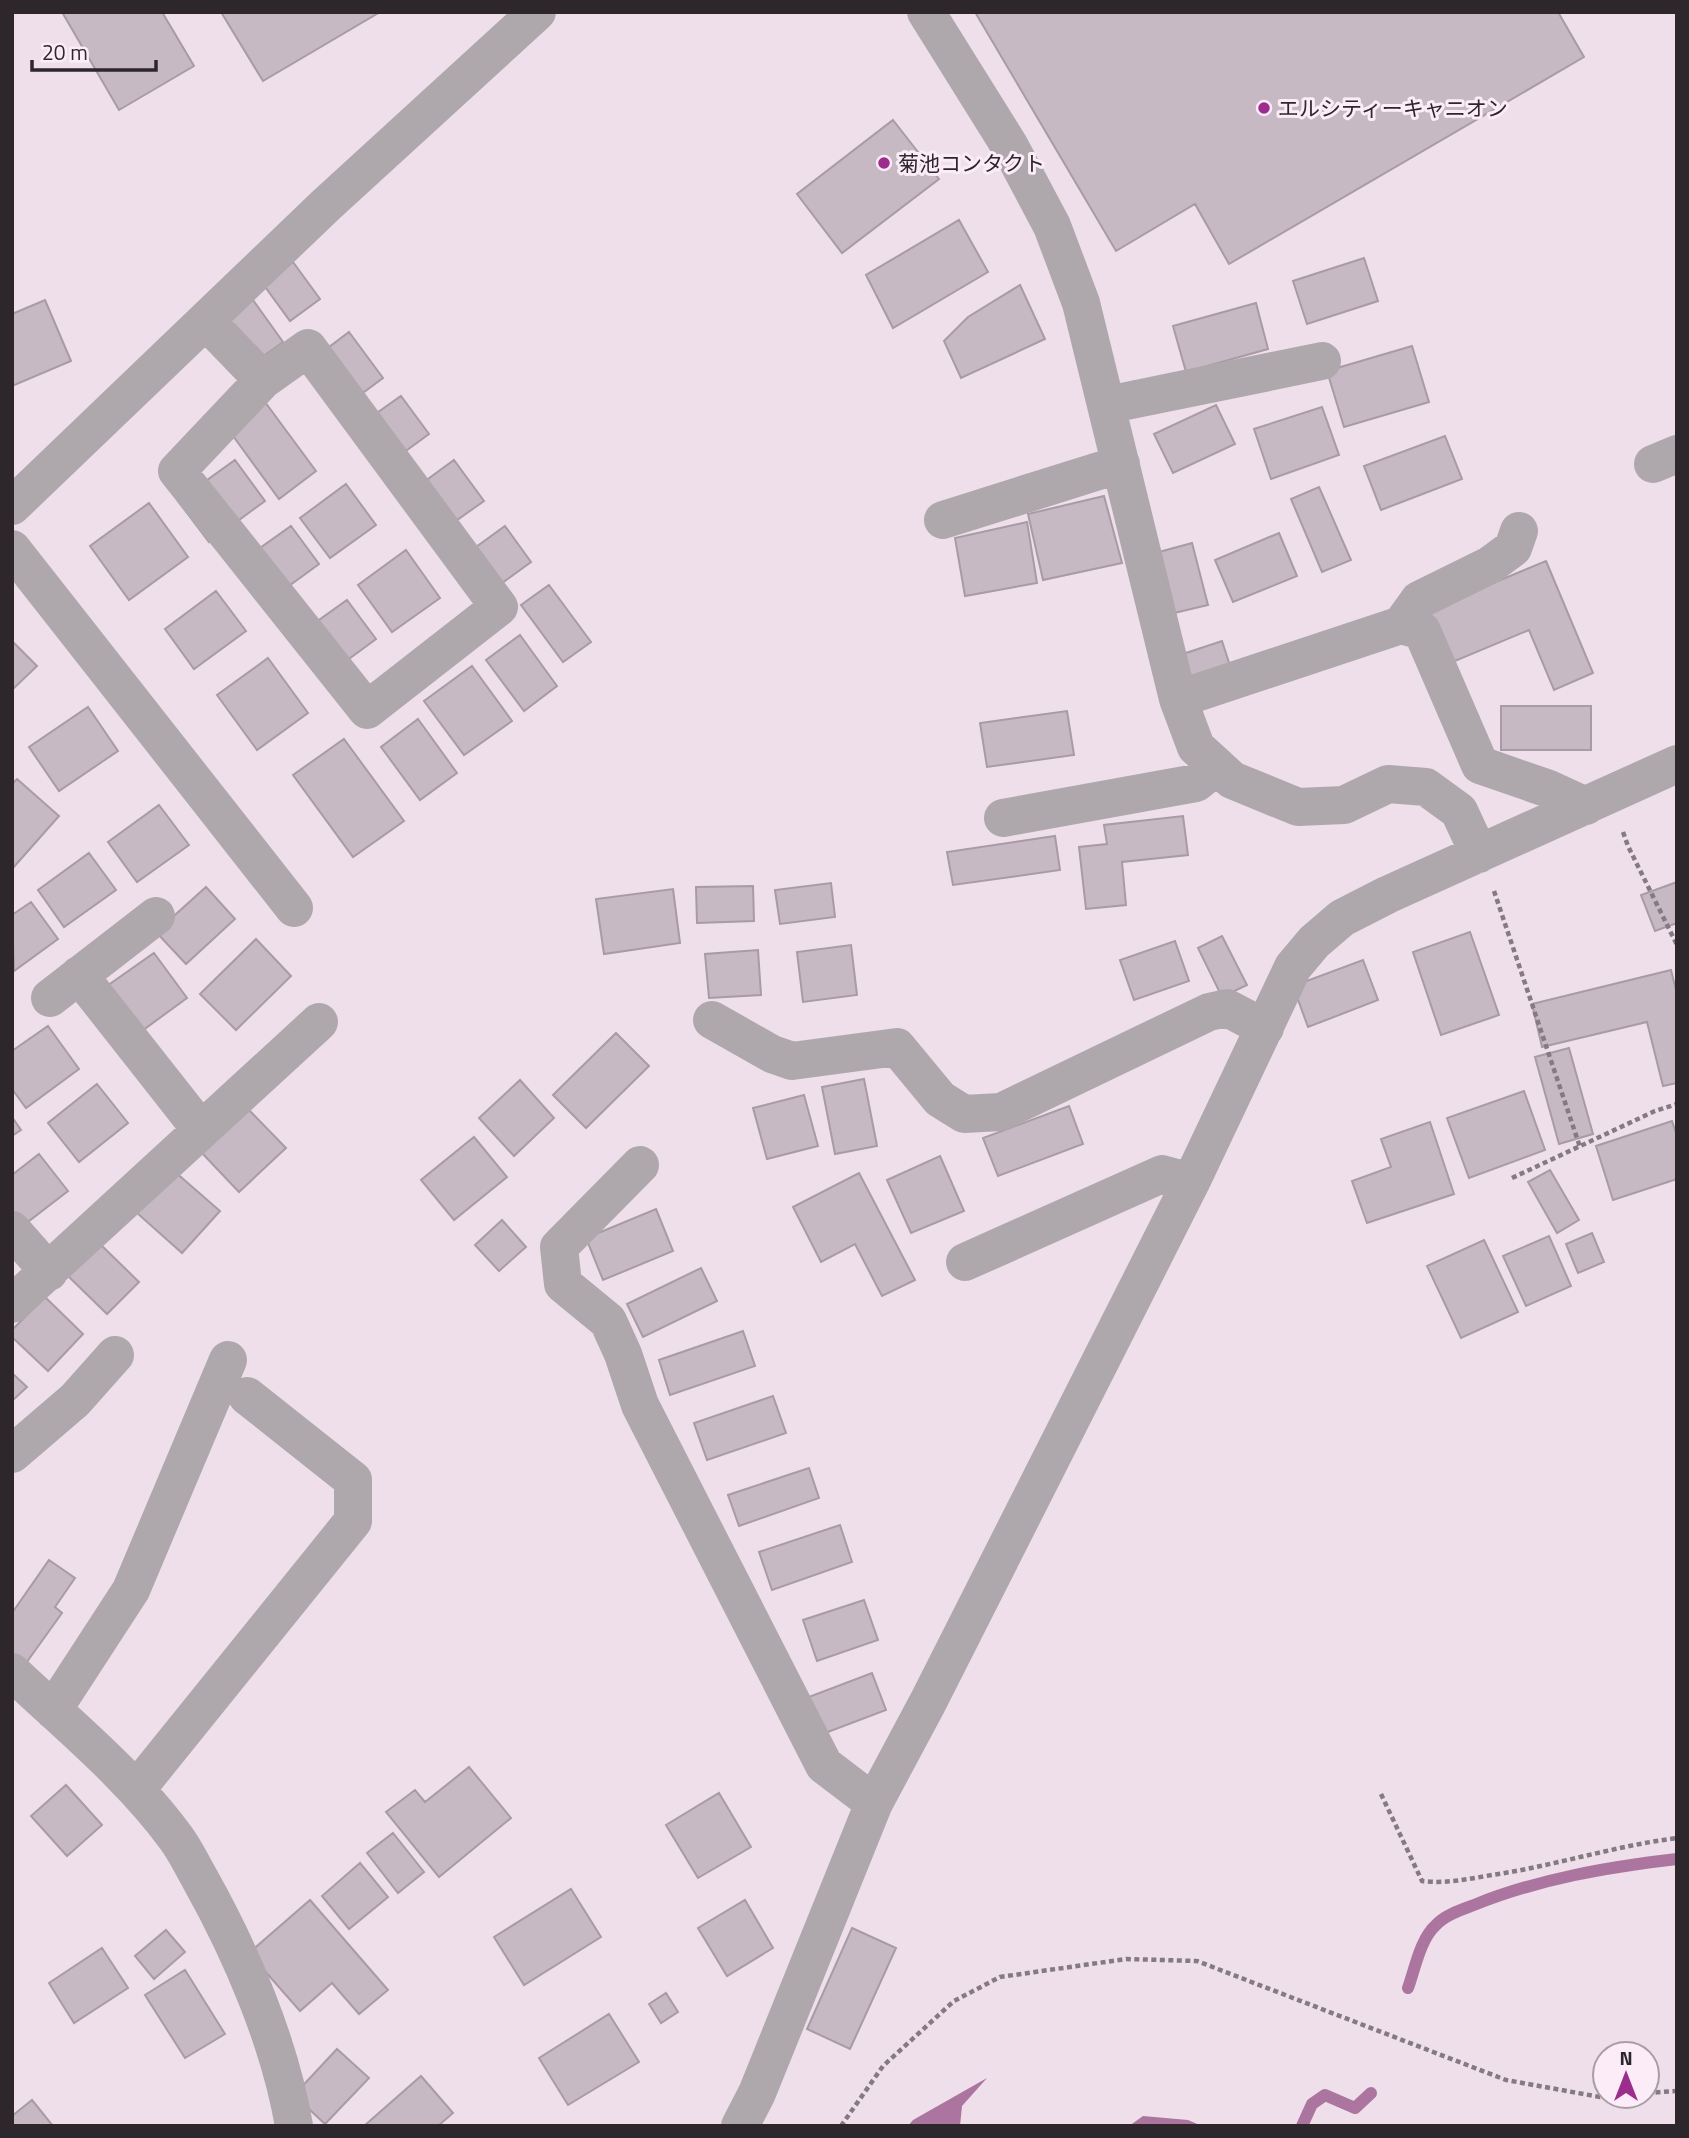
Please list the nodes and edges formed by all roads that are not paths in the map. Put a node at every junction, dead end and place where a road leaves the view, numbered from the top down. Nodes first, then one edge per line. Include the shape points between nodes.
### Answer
1 (537, 12) edge
2 (926, 12) edge
3 (206, 321) junction
4 (1322, 361) dead end
5 (263, 380) junction
6 (1107, 405) junction
7 (1121, 464) junction
8 (12, 506) edge
9 (943, 520) dead end
10 (1518, 531) dead end
11 (12, 549) edge
12 (1401, 625) junction
13 (1178, 699) junction
14 (1677, 764) edge
15 (1217, 766) junction
16 (1598, 800) junction
17 (1003, 818) dead end
18 (1479, 854) junction
19 (294, 908) dead end
20 (156, 916) dead end
21 (712, 1020) dead end
22 (319, 1022) dead end
23 (1265, 1028) junction
24 (201, 1130) junction
25 (640, 1165) dead end
26 (1191, 1182) junction
27 (12, 1230) edge
28 (965, 1262) dead end
29 (49, 1272) junction
30 (12, 1304) edge
31 (115, 1355) dead end
32 (228, 1360) dead end
33 (247, 1396) dead end
34 (12, 1454) edge
35 (12, 1672) edge
36 (53, 1710) junction
37 (136, 1790) junction
38 (874, 1803) junction
39 (294, 2126) edge
40 (740, 2126) edge

1 - 3 street
2 - 6 street via 1009,145 1052,226 1081,303
3 - 5 street
3 - 8 street
4 - 6 street
5 - 5 street via 177,471 367,710 499,607 308,348
6 - 7 street
7 - 9 street
7 - 13 street
10 - 12 street via 1513,548 1490,565 1419,600
11 - 19 street
12 - 13 street
12 - 16 street via 1422,631 1480,765
13 - 15 street via 1196,747
14 - 16 street
15 - 17 street via 1196,783
15 - 18 street via 1232,780 1298,807 1344,805 1388,784 1426,787 1459,811
16 - 18 street
18 - 23 street via 1342,918 1293,967
20 - 24 street via 64,986
21 - 23 street via 792,1061 797,1043 897,1047 940,1099 964,1114 1001,1112 1209,1012 1227,1008
22 - 24 street
23 - 26 street
24 - 29 street
25 - 38 street via 559,1247 563,1284 608,1321 640,1405 824,1765
26 - 28 street via 1162,1174
26 - 38 street
27 - 29 street
29 - 30 street
31 - 34 street via 75,1400
32 - 36 street via 131,1590
33 - 37 street via 354,1479 354,1521
35 - 36 street
36 - 37 street
37 - 39 street via 177,1839 221,1916 274,2045
38 - 40 street

